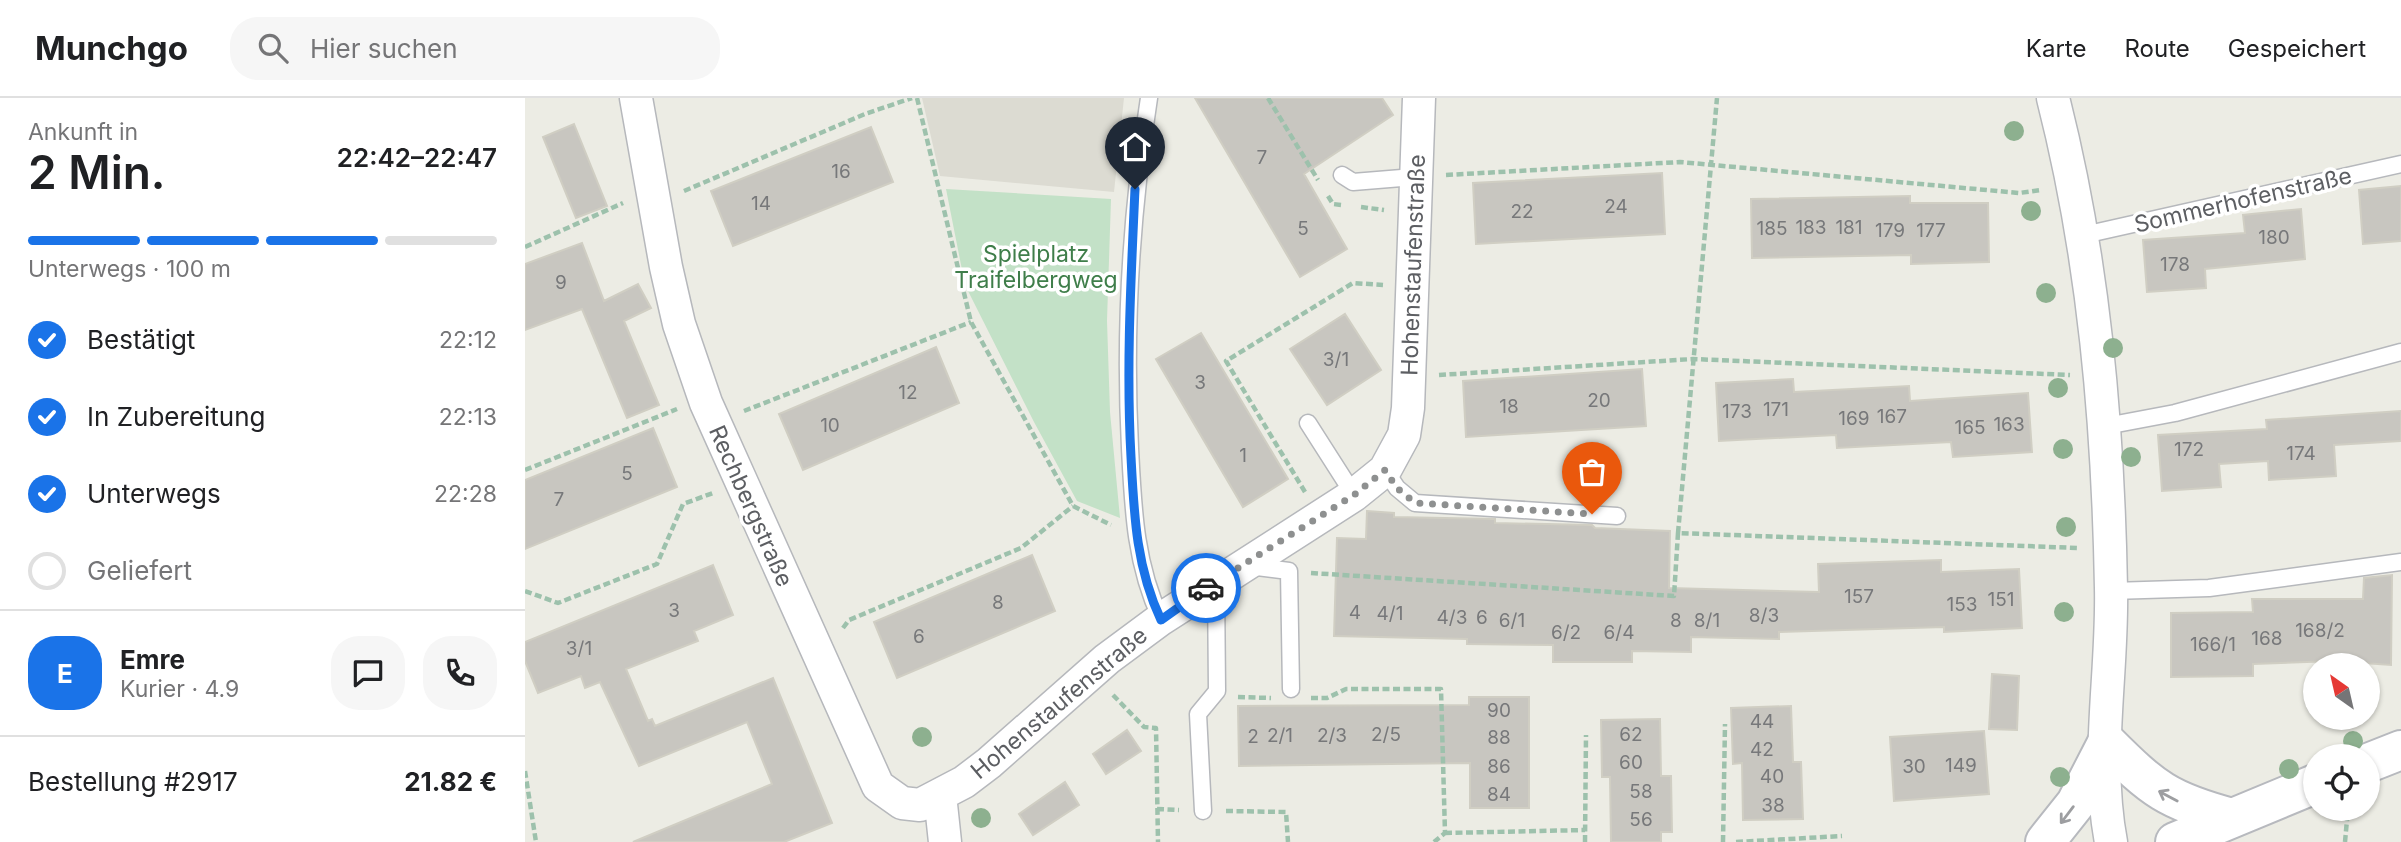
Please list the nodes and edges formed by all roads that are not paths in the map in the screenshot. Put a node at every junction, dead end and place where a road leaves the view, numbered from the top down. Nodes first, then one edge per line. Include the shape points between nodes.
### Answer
1 (636, 98) edge
2 (1149, 98) edge
3 (1419, 98) edge
4 (2053, 98) edge
5 (2401, 164) edge
6 (1342, 175) dead end
7 (1414, 177) junction
8 (2084, 235) junction
9 (2401, 352) edge
10 (1308, 423) dead end
11 (2106, 426) junction
12 (1385, 470) junction
13 (1354, 495) junction
14 (1617, 516) dead end
15 (2401, 562) edge
16 (1229, 574) junction
17 (2112, 591) junction
18 (1161, 620) junction
19 (1291, 695) road end
20 (2107, 743) junction
21 (2401, 750) edge
22 (2380, 758) edge
23 (2303, 790) edge
24 (940, 795) junction
25 (1203, 811) road end
26 (2225, 830) edge
27 (945, 842) edge
28 (2045, 842) edge
29 (2111, 842) edge
30 (2175, 842) edge

1 - 24 street, Rechbergstraße via 679,324 740,484 878,786 902,803 920,804
2 - 18 lane via 1135,189 1128,382 1135,534 1147,591
3 - 7 street, Hohenstaufenstraße
4 - 8 street
5 - 8 lane, Sommerhofenstraße
6 - 7 lane via 1353,182
7 - 12 street, Hohenstaufenstraße via 1410,377 1404,435
8 - 11 street
9 - 11 lane via 2175,413
10 - 13 lane
11 - 17 street
12 - 13 street, Hohenstaufenstraße
12 - 14 lane via 1415,503
13 - 16 street, Hohenstaufenstraße
15 - 17 lane via 2209,588
16 - 18 street, Hohenstaufenstraße
16 - 19 lane via 1289,571
16 - 25 lane via 1217,691 1198,714
17 - 20 street
18 - 24 street, Hohenstaufenstraße via 989,763
26 -> 20 street via 2161,794
20 -> 28 street via 2076,803
20 - 29 street via 2103,784
21 - 22 street
23 - 26 street
24 - 27 street
26 - 30 street

